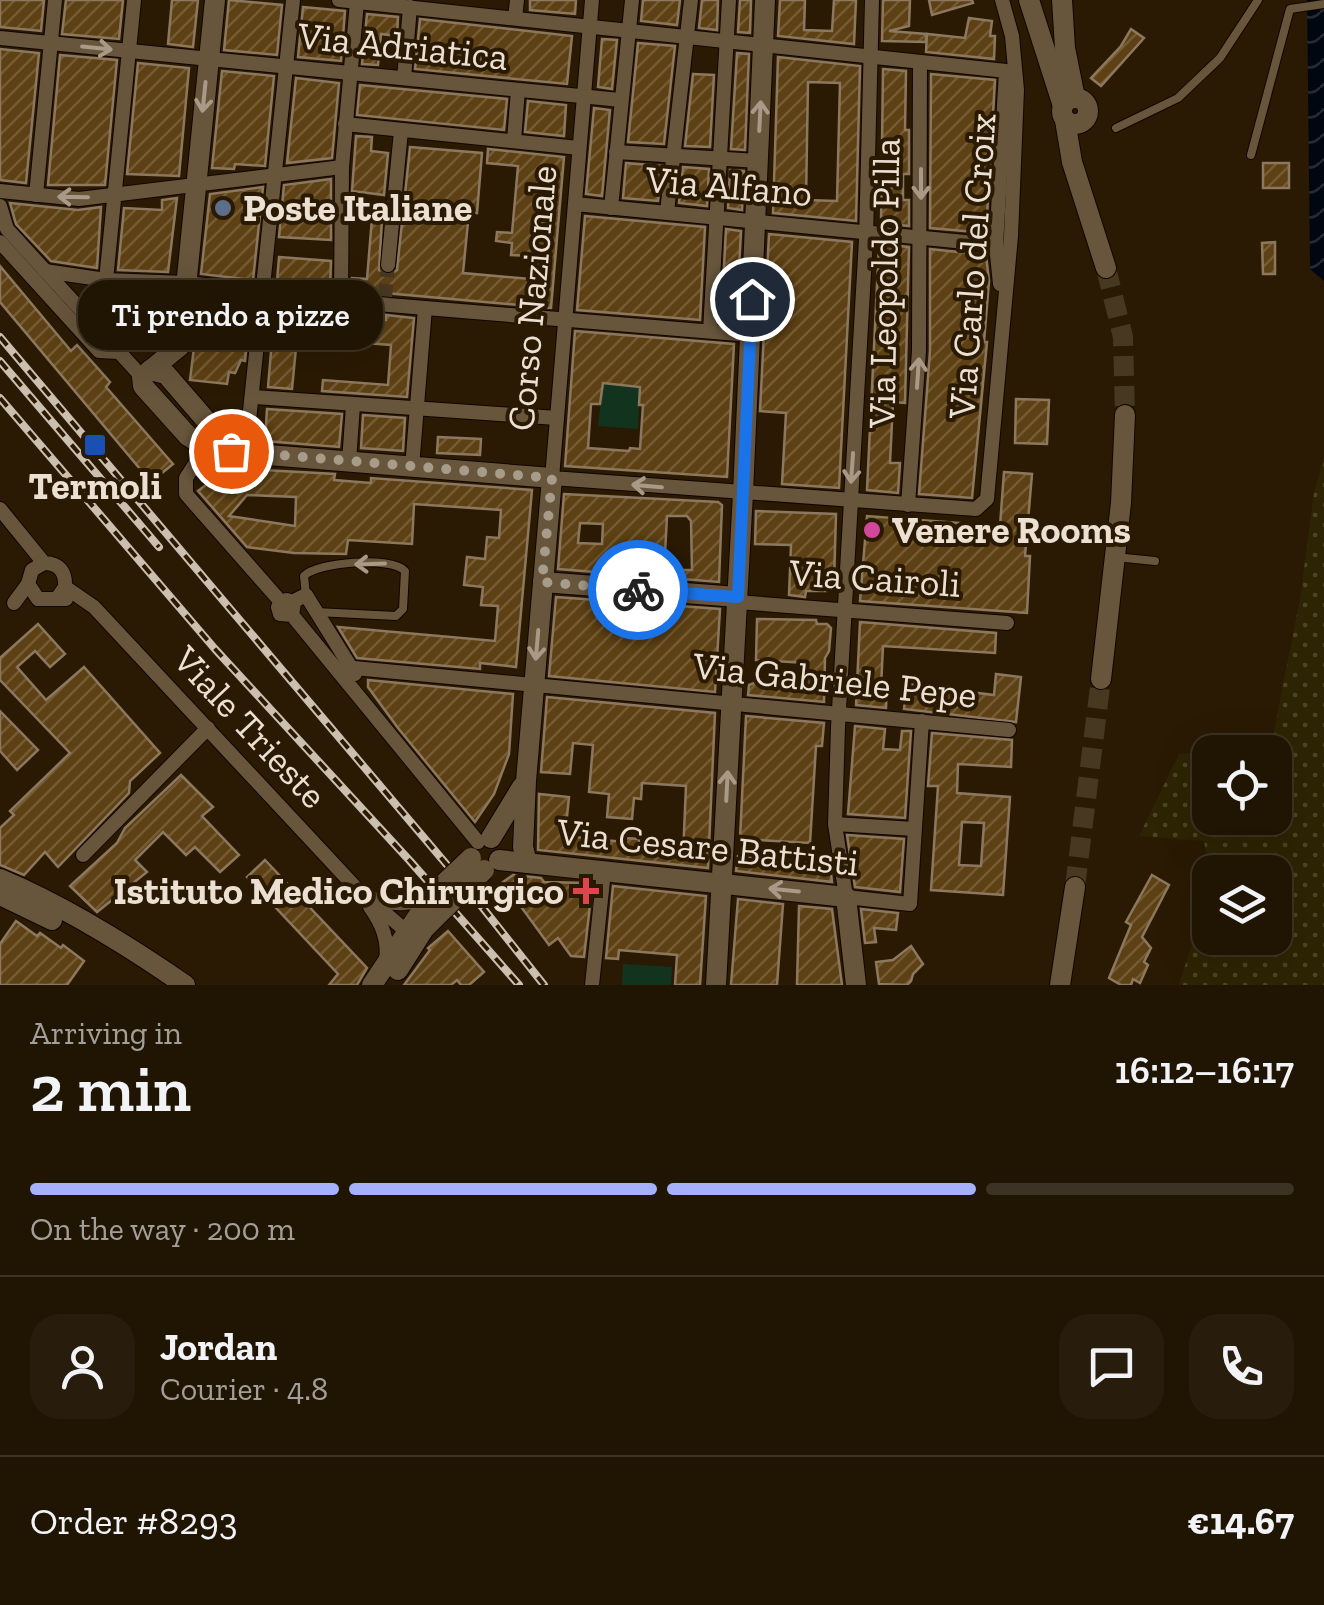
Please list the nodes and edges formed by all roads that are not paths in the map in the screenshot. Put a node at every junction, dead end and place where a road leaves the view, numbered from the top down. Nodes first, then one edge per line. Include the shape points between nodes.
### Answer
1 (56, 0) edge
2 (134, 0) edge
3 (215, 0) edge
4 (293, 0) edge
5 (340, 0) edge
6 (517, 0) edge
7 (592, 0) edge
8 (632, 0) edge
9 (691, 0) edge
10 (729, 0) edge
11 (765, 0) edge
12 (872, 0) edge
13 (1002, 0) edge
14 (1060, 0) edge
15 (1258, 0) edge
16 (1030, 1) edge
17 (357, 2) edge
18 (384, 2) edge
19 (1324, 4) edge
20 (410, 7) junction
21 (515, 18) junction
22 (590, 29) junction
23 (628, 33) junction
24 (0, 38) edge
25 (686, 38) junction
26 (50, 43) junction
27 (725, 43) junction
28 (763, 47) junction
29 (129, 51) junction
30 (872, 57) junction
31 (208, 59) junction
32 (920, 62) junction
33 (284, 66) junction
34 (350, 73) junction
35 (404, 78) junction
36 (518, 90) junction
37 (584, 96) junction
38 (620, 100) junction
39 (1071, 112) junction
40 (345, 124) junction
41 (1116, 128) dead end
42 (401, 132) junction
43 (514, 140) junction
44 (580, 148) junction
45 (616, 152) junction
46 (672, 156) junction
47 (1250, 156) dead end
48 (720, 160) junction
49 (758, 162) junction
50 (342, 167) junction
51 (274, 174) junction
52 (195, 186) junction
53 (0, 191) edge
54 (36, 195) junction
55 (114, 196) junction
56 (575, 204) junction
57 (0, 206) edge
58 (611, 208) junction
59 (667, 212) junction
60 (716, 217) junction
61 (755, 221) junction
62 (867, 231) junction
63 (920, 236) junction
64 (0, 242) edge
65 (996, 245) junction
66 (388, 265) tunnel mouth
67 (1106, 268) tunnel mouth
68 (46, 271) junction
69 (106, 280) junction
70 (186, 283) junction
71 (260, 290) junction
72 (341, 301) junction
73 (425, 308) junction
74 (565, 318) junction
75 (710, 331) junction
76 (750, 335) junction
77 (107, 338) junction
78 (120, 352) junction
79 (998, 355) junction
80 (146, 374) junction
81 (253, 397) junction
82 (354, 405) junction
83 (415, 409) junction
84 (1126, 415) tunnel mouth
85 (556, 418) junction
86 (212, 445) junction
87 (349, 462) junction
88 (412, 467) junction
89 (552, 478) junction
90 (743, 493) junction
91 (849, 502) junction
92 (908, 505) junction
93 (0, 509) edge
94 (1115, 557) junction
95 (1155, 561) dead end
96 (44, 563) junction
97 (542, 582) junction
98 (32, 590) junction
99 (62, 592) junction
100 (737, 600) junction
101 (293, 603) junction
102 (844, 611) junction
103 (0, 612) edge
104 (316, 612) junction
105 (1006, 623) dead end
106 (354, 668) junction
107 (1101, 679) tunnel mouth
108 (534, 683) junction
109 (732, 703) junction
110 (370, 711) junction
111 (839, 713) junction
112 (922, 721) junction
113 (208, 728) junction
114 (1009, 730) dead end
115 (526, 781) junction
116 (835, 824) junction
117 (914, 829) junction
118 (83, 855) dead end
119 (484, 855) junction
120 (527, 863) junction
121 (604, 871) junction
122 (0, 879) edge
123 (722, 884) junction
124 (1075, 887) tunnel mouth
125 (362, 894) junction
126 (0, 895) edge
127 (846, 897) junction
128 (438, 902) junction
129 (415, 930) junction
130 (379, 981) edge
131 (160, 985) edge
132 (185, 985) edge
133 (592, 985) edge
134 (716, 985) edge
135 (856, 985) edge
136 (1060, 985) edge

1 - 26 street
2 - 29 street
3 - 31 street
4 - 33 street
5 - 17 street
6 - 21 street
7 - 22 street, Corso Nazionale
8 - 23 street
9 - 25 street
10 - 27 street
11 - 28 street
12 - 30 street
13 - 79 street, Via Carlo del Croix via 1017,90
14 - 16 street via 1047,7
14 - 39 street
15 - 41 lane via 1220,58 1178,98
16 - 39 street
17 - 18 street
17 - 34 street
18 - 20 street
19 - 47 lane via 1290,9
20 - 21 street
20 - 35 street
21 - 22 street
22 - 23 street
22 - 37 street, Corso Nazionale
23 - 25 street
23 - 38 street
24 - 26 street, Via Adriatica
25 - 27 street
25 - 46 street
26 -> 29 street, Via Adriatica
26 - 54 street
27 - 28 street
27 - 48 street
28 - 30 street
49 -> 28 street
29 - 31 street, Via Adriatica
29 - 55 street
30 - 32 street
30 - 62 street
31 - 33 street, Via Adriatica
31 -> 52 street
32 -> 63 street, Via Leopoldo Pilla
32 - 65 street via 1006,71
33 - 34 street, Via Adriatica
33 - 51 street
34 - 35 street, Via Adriatica
34 - 40 street
35 - 36 street, Via Adriatica
36 - 37 street, Via Adriatica
36 - 43 street
37 - 38 street, Via Adriatica
37 - 44 street, Corso Nazionale
38 - 45 street
39 - 67 street via 1072,162
40 - 42 street
40 - 50 street
42 - 43 street
42 - 66 street
43 - 44 street
44 - 56 street, Corso Nazionale
45 - 46 street
45 - 58 street
46 - 48 street
46 - 59 street
48 - 49 street
48 - 60 street
49 - 61 street
50 - 51 street
50 - 72 street
51 - 52 street
51 - 71 street
52 - 55 street
52 - 70 street
53 - 54 street
55 -> 54 street
55 - 69 street
56 - 58 street, Via Alfano
56 - 74 street, Corso Nazionale
57 - 68 street via 7,229
58 - 59 street, Via Alfano
59 - 60 street, Via Alfano
60 - 61 street, Via Alfano
60 - 75 street
61 - 62 street, Via Alfano
61 - 76 street
62 - 63 street, Via Alfano
62 -> 91 street
63 - 65 street, Via Alfano
92 -> 63 street, Via Leopoldo Pilla
64 - 78 street via 98,350
65 - 79 street
68 - 69 street
68 - 77 street
69 - 70 street
69 - 77 street
70 - 71 street
70 - 80 street via 180,346
71 - 72 street
71 - 81 street
72 - 73 street
73 - 74 street
73 - 83 street
74 - 75 street
74 - 85 street, Corso Nazionale
75 - 76 street
76 - 90 street
77 - 78 street
78 - 80 street
79 - 92 street, Via Carlo del Croix via 987,499 976,508
80 - 86 street via 150,395 188,436
81 - 82 street
81 - 86 street via 248,430
82 - 83 street
82 - 87 street
83 - 85 street
83 - 88 street
84 - 94 street
85 - 89 street, Corso Nazionale
86 - 87 street
86 - 101 street via 186,478 186,494
87 - 88 street
88 - 89 street
90 -> 89 street
89 - 97 street, Corso Nazionale
90 - 91 street
90 - 100 street
91 - 92 street
91 - 102 street
93 - 96 street
94 - 95 lane
94 - 107 street
96 - 98 street via 32,570
96 - 99 street via 61,569
97 - 100 street, Via Cairoli
97 -> 108 street, Corso Nazionale
98 - 99 street, Viale Trieste via 46,601
98 - 103 street
99 - 113 street, Viale Trieste via 91,605
100 - 102 street, Via Cairoli
100 - 109 street
101 - 104 street
104 -> 101 lane via 396,616 403,609 405,571 393,563 321,566 304,576
101 - 110 street
102 - 105 street, Via Cairoli
102 - 111 street
104 - 106 street
106 - 108 street, Via Gabriele Pepe
106 - 110 street
108 - 109 street, Via Gabriele Pepe
108 - 115 street, Corso Nazionale
109 - 111 street, Via Gabriele Pepe
123 -> 109 street
110 - 119 street
111 - 112 street, Via Gabriele Pepe
111 - 116 street
112 - 114 street, Via Gabriele Pepe
112 - 117 street
113 - 118 street
113 - 125 street, Viale Trieste
115 - 119 street, Corso Nazionale
115 - 120 street, Corso Nazionale
116 - 117 street
116 - 127 street
117 - 127 street, Via Cesare Battisti via 910,904
119 - 120 street, Via Cesare Battisti
119 - 128 street, Corso Nazionale, bridge
120 - 121 street, Via Cesare Battisti
121 - 123 street, Via Cesare Battisti
121 - 133 street
122 - 132 street
127 -> 123 street, Via Cesare Battisti
123 - 134 street
124 - 136 street
125 - 128 street via 397,905
125 - 129 street, Viale Trieste
125 - 130 street, Viale Trieste via 388,945
126 - 131 street
127 - 135 street
128 - 129 street, Corso Nazionale
129 - 130 street, Corso Nazionale

